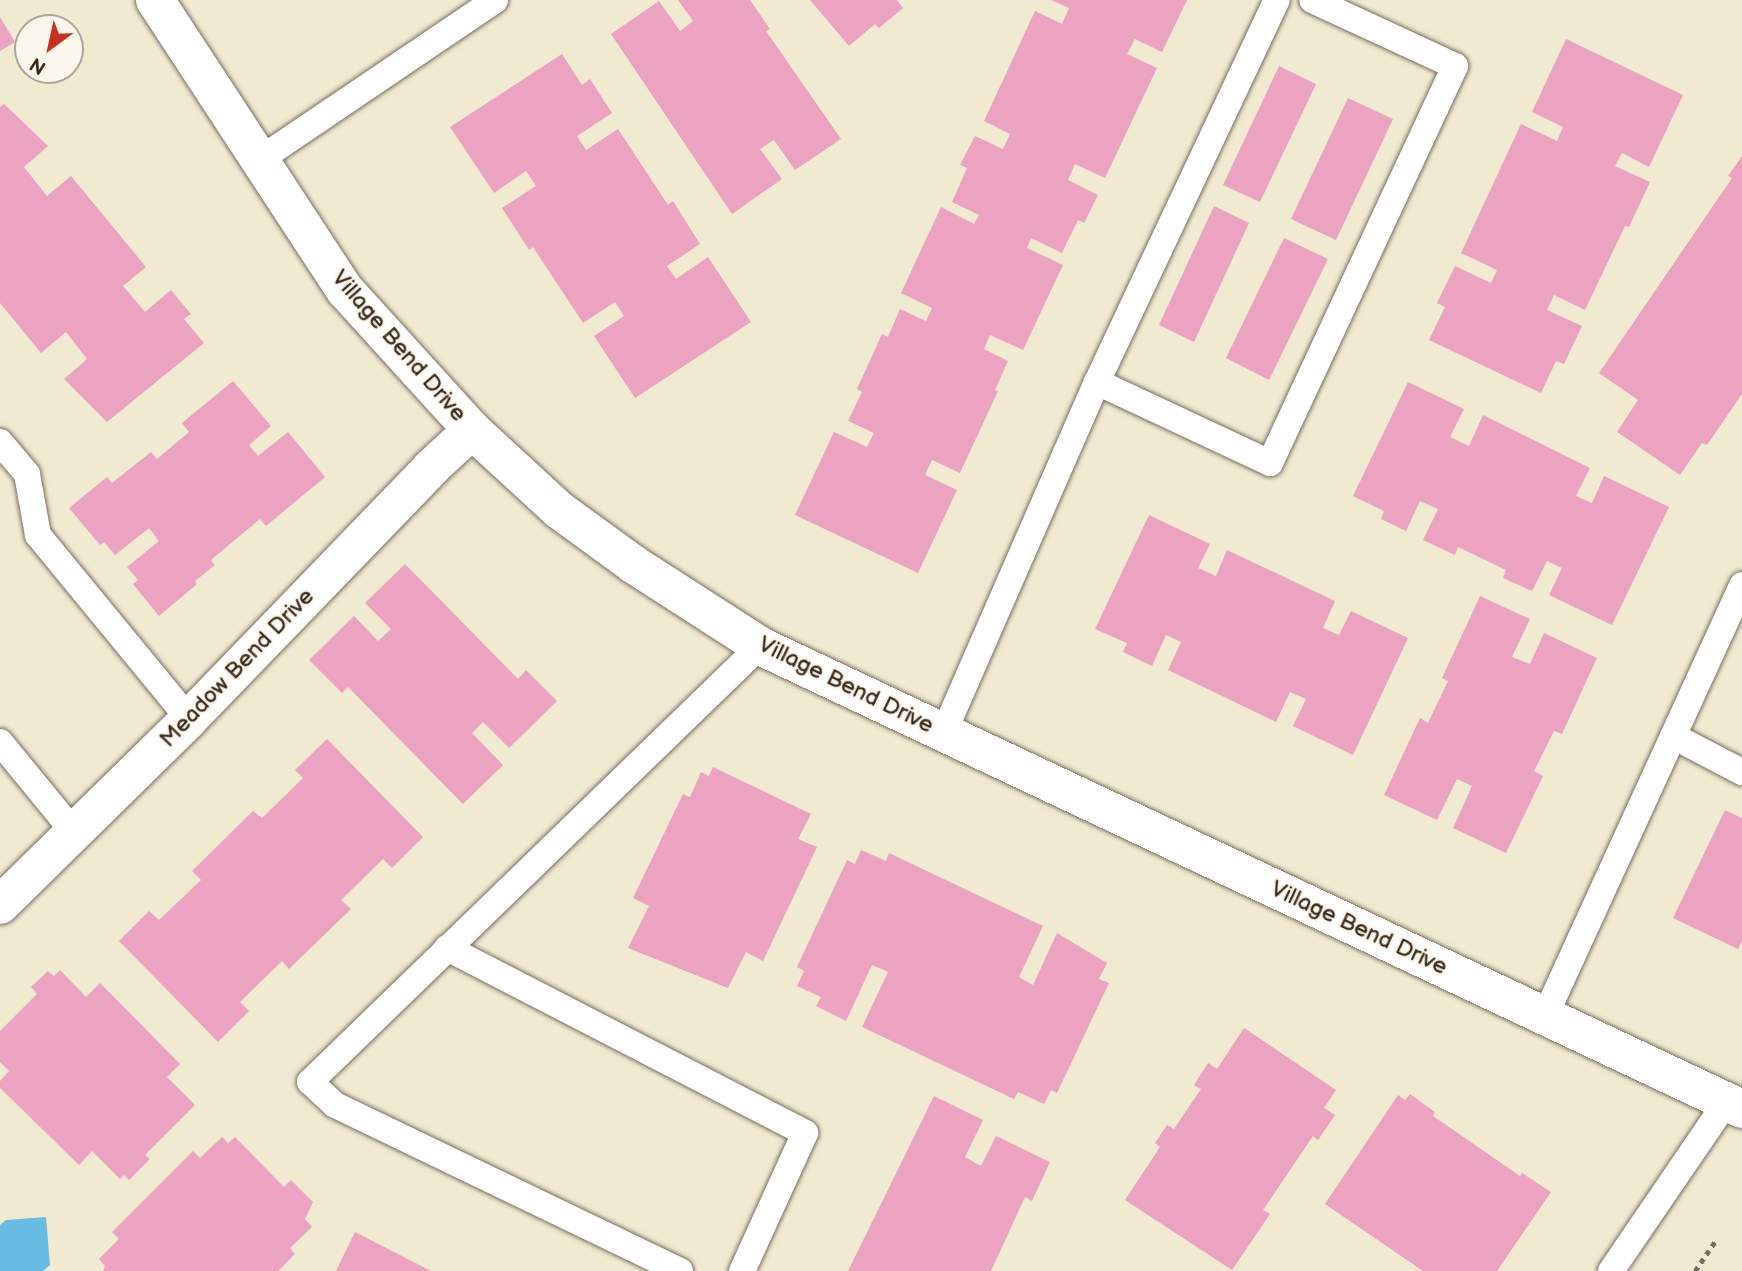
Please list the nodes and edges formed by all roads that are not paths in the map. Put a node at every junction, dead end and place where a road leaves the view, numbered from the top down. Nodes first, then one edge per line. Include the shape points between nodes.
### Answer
1 (155, 0) edge
2 (495, 0) edge
3 (1277, 0) edge
4 (1312, 0) edge
5 (259, 160) junction
6 (1097, 382) junction
7 (472, 430) junction
8 (0, 442) edge
9 (1742, 584) edge
10 (760, 646) junction
11 (189, 719) junction
12 (944, 732) junction
13 (1673, 736) junction
14 (0, 742) edge
15 (1742, 772) edge
16 (74, 832) junction
17 (0, 905) edge
18 (447, 948) junction
19 (1545, 1016) junction
20 (1734, 1105) edge
21 (680, 1271) edge
22 (742, 1271) edge
23 (1611, 1271) edge

1 - 5 street, Village Bend Drive
2 - 5 lane
3 - 6 lane
4 - 6 lane via 1455,66 1270,463
5 - 7 street, Village Bend Drive via 345,290
6 - 12 lane
7 - 10 street, Village Bend Drive via 559,510
7 - 11 street, Meadow Bend Drive
8 - 11 lane via 27,474 38,535
9 - 13 lane
10 - 12 street, Village Bend Drive
10 - 18 lane
11 - 16 street, Meadow Bend Drive
12 - 19 street, Village Bend Drive
13 - 15 lane
13 - 19 lane
14 - 16 lane
16 - 17 street, Meadow Bend Drive
18 - 21 lane via 310,1082 335,1105
18 - 22 lane via 805,1133
19 - 20 street, Village Bend Drive
20 - 23 lane

